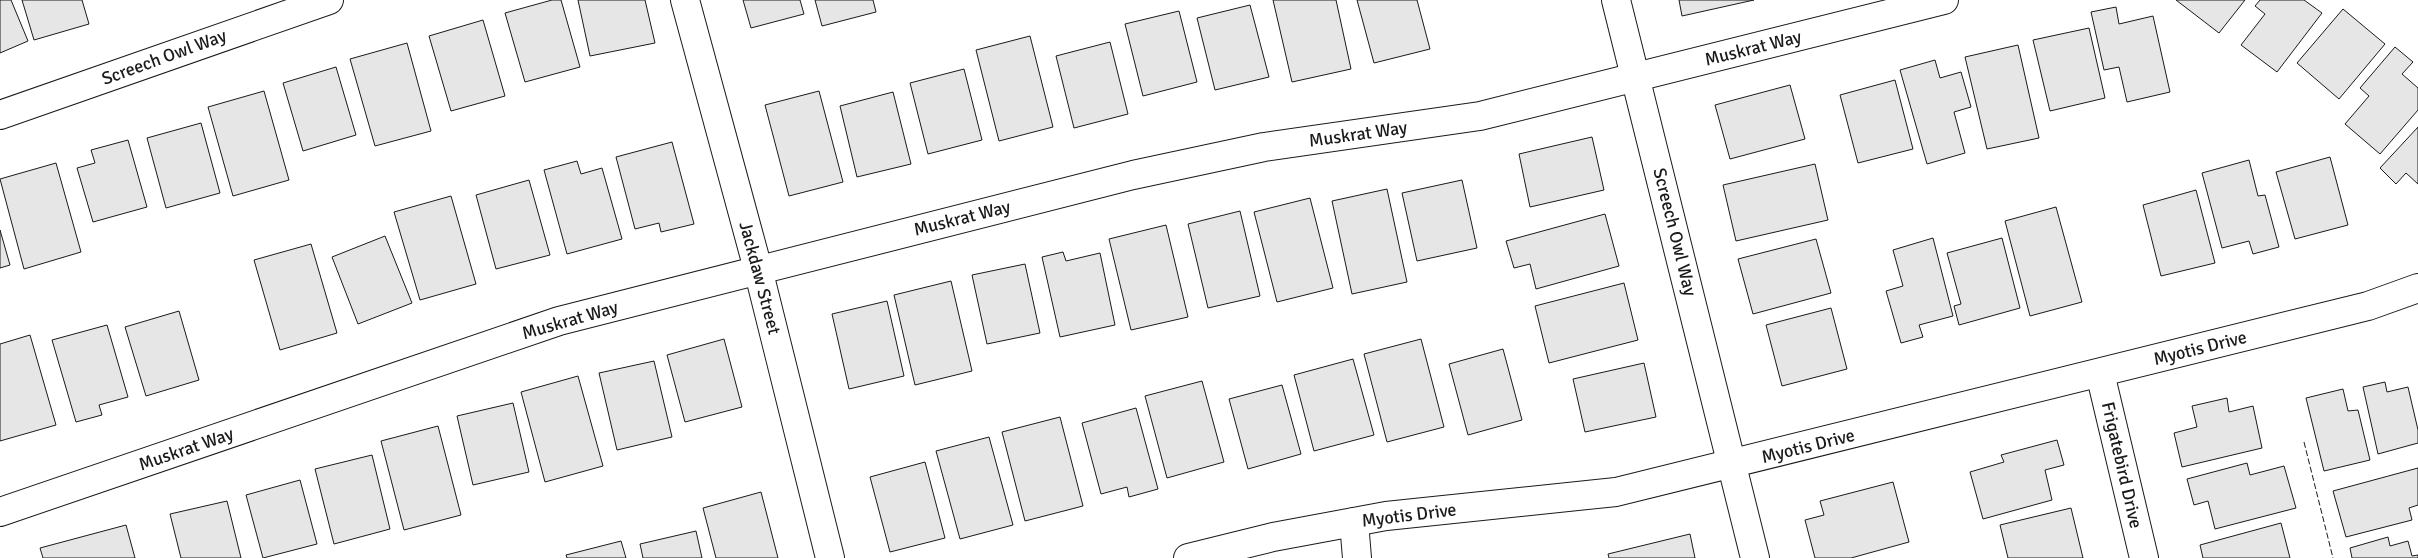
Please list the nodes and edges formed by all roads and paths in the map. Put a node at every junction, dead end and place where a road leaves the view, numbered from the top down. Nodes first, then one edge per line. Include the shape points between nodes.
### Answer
1 (329, 0) edge
2 (685, 0) edge
3 (1616, 0) edge
4 (1944, 0) edge
5 (299, 4) edge
6 (1636, 77) junction
7 (0, 115) edge
8 (758, 269) junction
9 (2418, 288) edge
10 (2100, 373) junction
11 (1733, 465) junction
12 (0, 512) edge
13 (1354, 522) junction
14 (830, 558) edge
15 (1188, 558) edge
16 (1357, 558) edge
17 (1755, 558) edge
18 (2144, 558) edge

1 - 5 street, Screech Owl Way
2 - 8 street, Jackdaw Street
3 - 6 street, Screech Owl Way
4 - 6 street, Muskrat Way
5 - 7 street, Screech Owl Way
6 - 8 street, Muskrat Way via 1480,116 1264,147 1133,175
6 - 11 street, Screech Owl Way
8 - 12 street, Muskrat Way via 559,321
8 - 14 street, Jackdaw Street
9 - 10 street, Myotis Drive via 2368,306
10 - 11 street, Myotis Drive
10 - 18 street, Frigatebird Drive
11 - 13 street, Myotis Drive via 1616,492
11 - 17 street, Screech Owl Way
13 - 15 street, Myotis Drive via 1273,537
13 - 16 street

